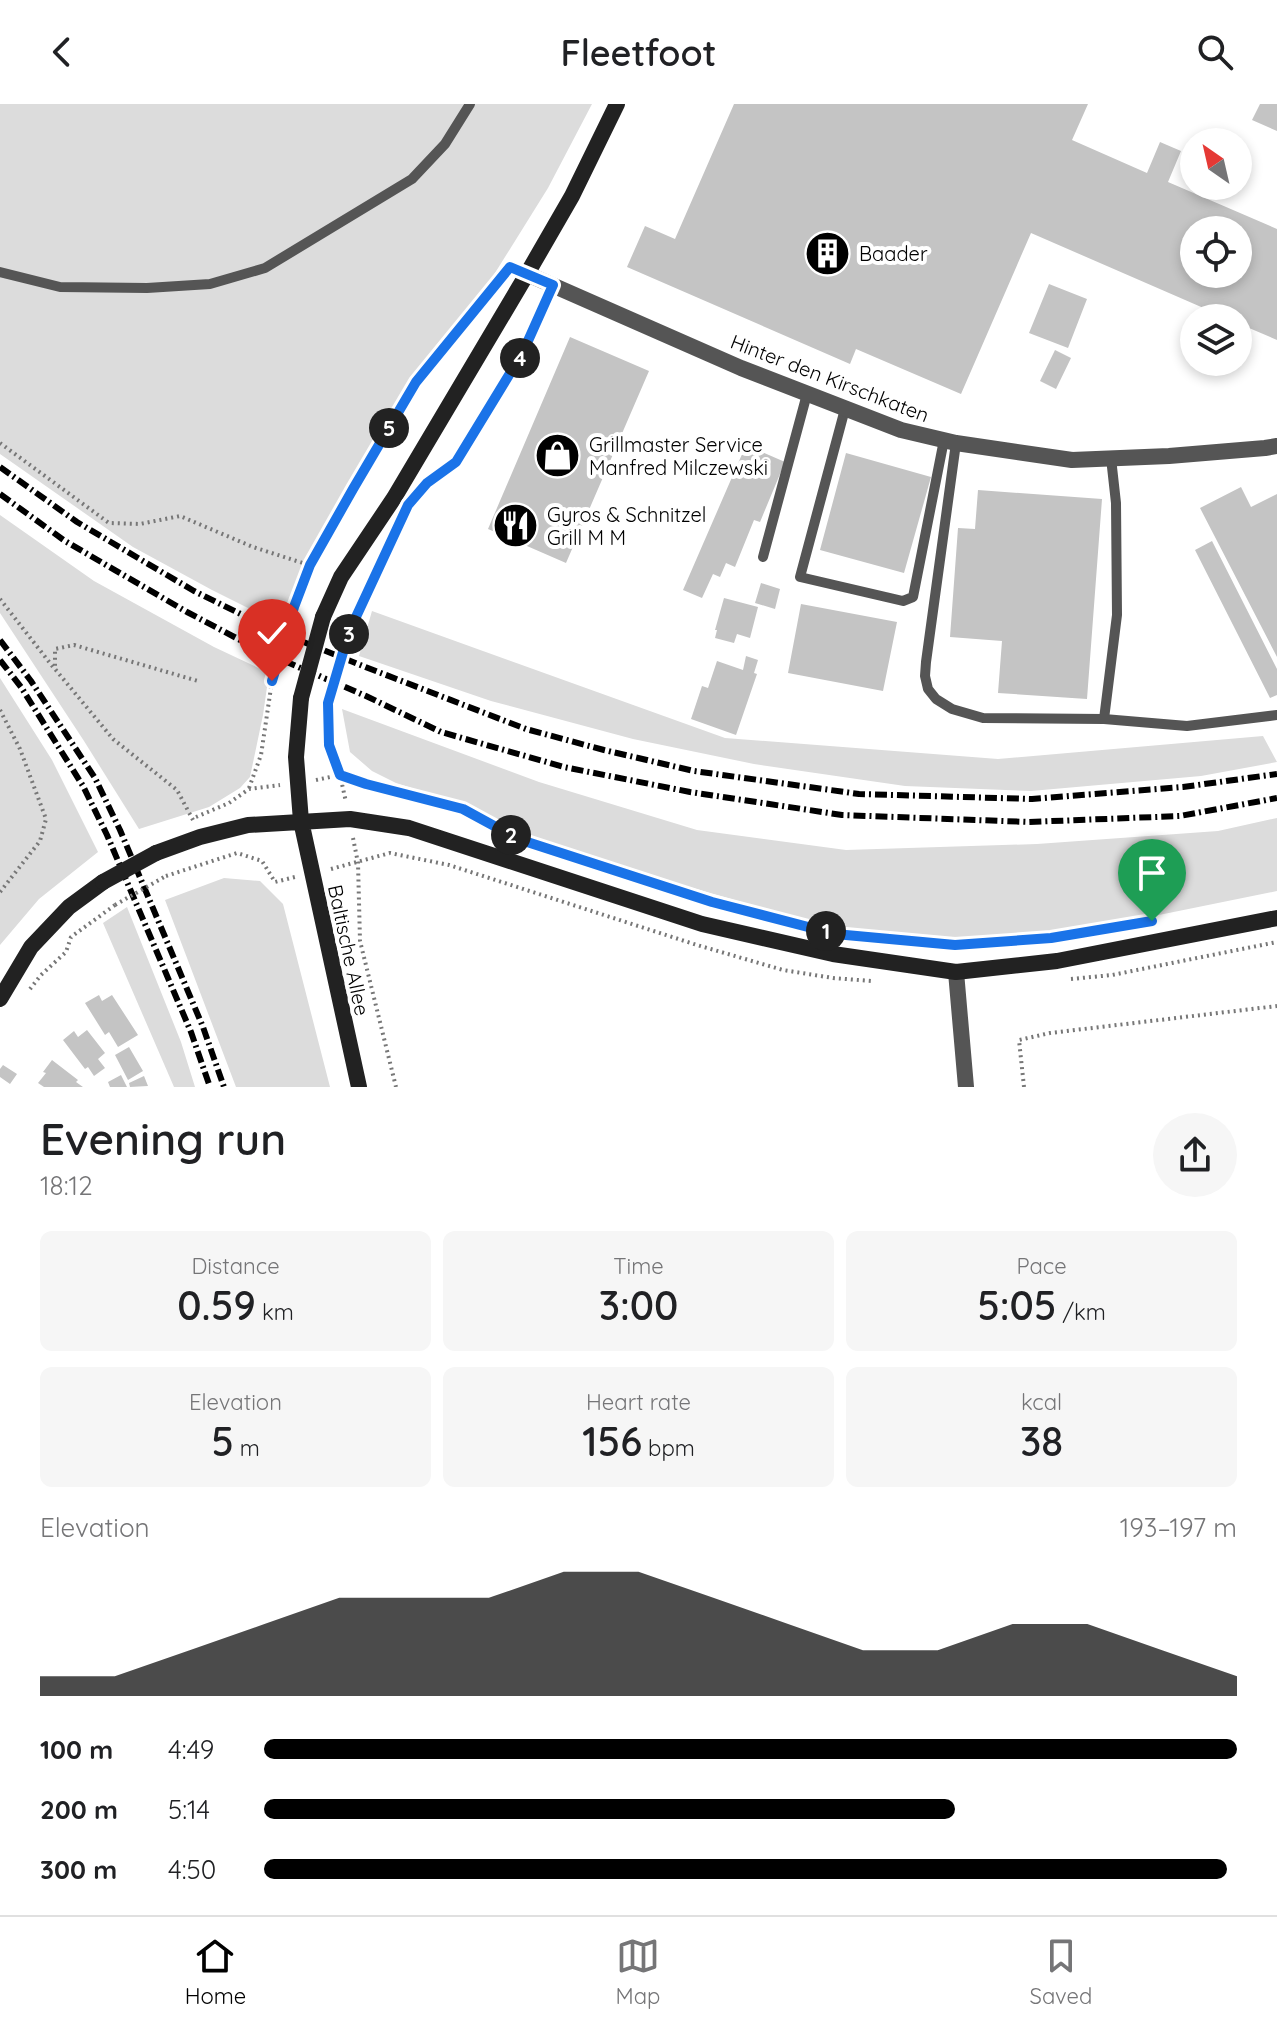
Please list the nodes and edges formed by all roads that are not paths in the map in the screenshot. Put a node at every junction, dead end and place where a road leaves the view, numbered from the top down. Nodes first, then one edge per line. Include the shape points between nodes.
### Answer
1 (470, 104) edge
2 (617, 104) edge
3 (0, 272) edge
4 (527, 274) junction
5 (807, 394) junction
6 (845, 409) junction
7 (950, 442) junction
8 (1277, 446) edge
9 (1111, 458) junction
10 (763, 557) dead end
11 (1277, 715) edge
12 (1104, 719) junction
13 (301, 821) junction
14 (1277, 918) edge
15 (956, 972) junction
16 (0, 999) edge
17 (359, 1087) edge
18 (966, 1087) edge

1 - 3 lane via 445,144 412,179 265,268 210,284 147,288 60,287
2 - 4 main road, Baltische Allee
4 - 5 street, Hinter den Kirschkaten
4 - 13 main road, Baltische Allee, bridge via 341,577 323,617 301,698 296,757
5 - 6 street, Hinter den Kirschkaten
5 - 10 lane
6 - 7 street, Hinter den Kirschkaten
6 - 7 lane via 800,577 903,601 913,597
7 - 9 street, Hinter den Kirschkaten via 1072,460
7 - 12 lane via 926,662 928,689 952,709 983,718
8 - 9 street, Hinter den Kirschkaten
9 - 12 lane via 1117,615
11 - 12 lane via 1187,726
13 - 15 main road via 350,819 409,828 702,924 833,954
13 - 16 main road, bridge via 248,825 200,837 156,853 103,882 69,907 31,947
13 - 17 main road, Baltische Allee
14 - 15 main road via 1057,961
15 - 18 street

